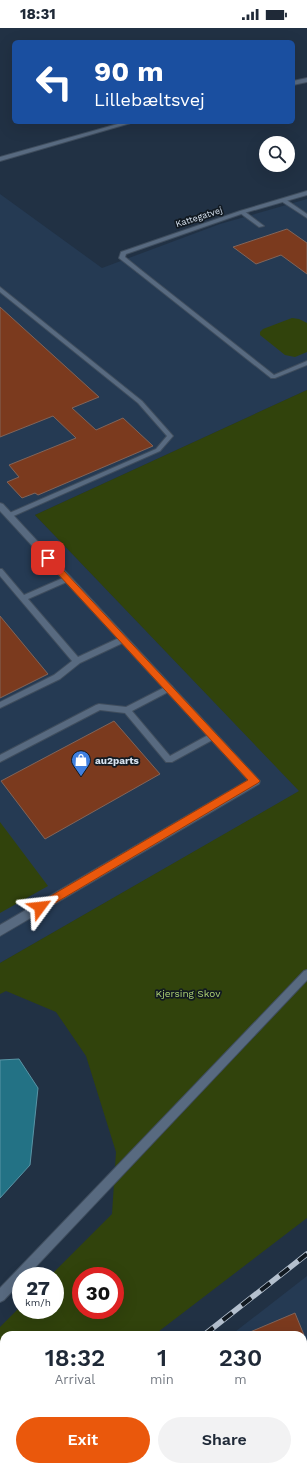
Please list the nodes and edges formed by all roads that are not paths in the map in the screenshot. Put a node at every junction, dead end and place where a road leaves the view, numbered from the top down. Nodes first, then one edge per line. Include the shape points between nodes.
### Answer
1 (307, 80) edge
2 (295, 83) edge
3 (124, 124) edge
4 (0, 159) edge
5 (307, 193) edge
6 (283, 200) junction
7 (242, 212) junction
8 (307, 216) edge
9 (261, 226) dead end
10 (139, 271) joint
11 (0, 289) edge
12 (307, 363) edge
13 (0, 506) edge
14 (9, 516) junction
15 (0, 571) edge
16 (67, 579) junction
17 (23, 598) junction
18 (124, 639) junction
19 (77, 661) junction
20 (169, 688) junction
21 (0, 705) edge
22 (127, 710) junction
23 (213, 736) junction
24 (0, 759) edge
25 (0, 931) edge
26 (307, 974) edge
27 (0, 1296) edge

1 - 2 street
3 - 4 street
5 - 6 street, Kattegatvej
6 - 7 street, Kattegatvej
6 - 8 lane
7 - 9 lane
7 - 10 street, Kattegatvej via 123,253 122,258
10 - 12 lane via 273,377
11 - 14 lane via 140,402 170,436 158,450
13 - 14 street
14 - 16 street
15 - 17 lane
16 - 17 lane
16 - 18 street
17 - 19 lane
18 - 19 lane
18 - 20 street
19 - 21 lane via 57,677
20 - 22 lane
20 - 23 street
22 - 23 lane via 169,760
22 - 24 lane via 99,707
23 - 25 street via 255,781
26 - 27 lane

